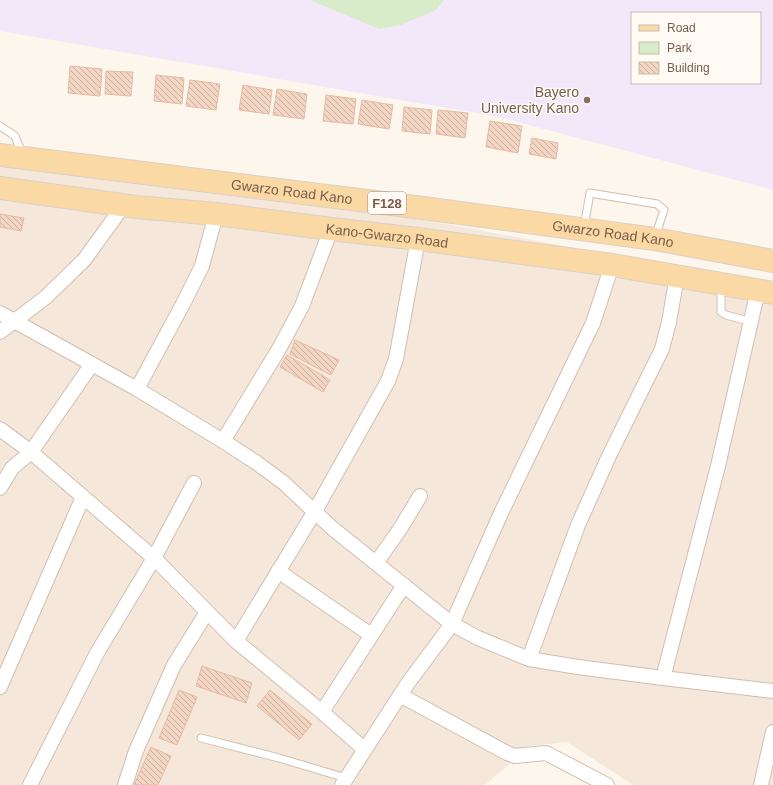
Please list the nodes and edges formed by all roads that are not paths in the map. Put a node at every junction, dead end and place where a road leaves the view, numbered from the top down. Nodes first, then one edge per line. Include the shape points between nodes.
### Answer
1 (0, 126) edge
2 (0, 156) edge
3 (24, 158) junction
4 (0, 188) edge
5 (124, 205) junction
6 (216, 214) junction
7 (331, 229) junction
8 (584, 229) junction
9 (418, 239) junction
10 (655, 239) junction
11 (773, 261) edge
12 (612, 266) junction
13 (677, 276) junction
14 (721, 285) junction
15 (766, 292) edge
16 (0, 313) edge
17 (15, 321) junction
18 (752, 322) junction
19 (0, 332) edge
20 (92, 364) junction
21 (137, 389) junction
22 (0, 428) edge
23 (223, 441) junction
24 (31, 452) junction
25 (194, 483) dead end
26 (0, 488) edge
27 (420, 496) dead end
28 (82, 497) junction
29 (314, 511) junction
30 (154, 558) junction
31 (376, 563) junction
32 (278, 571) junction
33 (404, 585) junction
34 (207, 612) junction
35 (452, 624) junction
36 (371, 635) junction
37 (236, 641) junction
38 (529, 659) junction
39 (663, 678) junction
40 (0, 687) edge
41 (773, 691) edge
42 (400, 695) junction
43 (322, 712) junction
44 (773, 732) edge
45 (201, 738) dead end
46 (364, 749) junction
47 (348, 783) edge
48 (30, 785) edge
49 (125, 785) edge
50 (607, 785) edge
51 (761, 785) edge

1 - 3 lane via 15,136
2 - 3 main road, Gwarzo Road Kano / F128
3 - 8 main road, Gwarzo Road Kano / F128
4 - 5 main road, Kano-Gwarzo Road / F128
5 - 6 main road, Kano-Gwarzo Road / F128
5 - 17 street via 84,260 46,297
6 - 7 main road, Kano-Gwarzo Road / F128
6 - 21 street via 202,266
7 - 9 main road, Kano-Gwarzo Road / F128
7 - 23 street via 302,306
8 - 10 main road, Gwarzo Road Kano / F128
8 - 10 lane via 590,193 657,204 664,210
9 - 12 main road, Kano-Gwarzo Road / F128
9 - 29 street via 396,359 388,381
10 - 11 main road, Gwarzo Road Kano / F128
12 - 13 main road, Kano-Gwarzo Road / F128
12 - 35 street via 593,323 501,513
13 - 14 main road, Kano-Gwarzo Road / F128
13 - 38 street via 662,349 578,525
14 - 15 main road, Kano-Gwarzo Road / F128
14 - 18 lane via 721,312
15 - 18 street
16 - 17 street
17 - 19 street
17 - 20 street
18 - 39 street
20 - 21 street
20 - 24 street
21 - 23 street
22 - 24 street
23 - 29 street via 284,483
24 - 26 street via 12,468
24 - 28 street
25 - 30 street
27 - 31 street
28 - 30 street
28 - 40 street
29 - 31 street
29 - 32 street
30 - 34 street
30 - 48 street via 97,653
31 - 33 street
32 - 36 street
32 - 37 street
33 - 35 street
33 - 36 street
34 - 37 street
34 - 49 street via 174,665 136,751
35 - 38 street
35 - 42 street
36 - 43 street
37 - 43 street
38 - 39 street
39 - 41 street
42 - 46 street
42 - 50 street via 507,753 515,756 546,753
43 - 46 street
44 - 51 street
45 - 47 lane via 279,758
46 - 47 street

